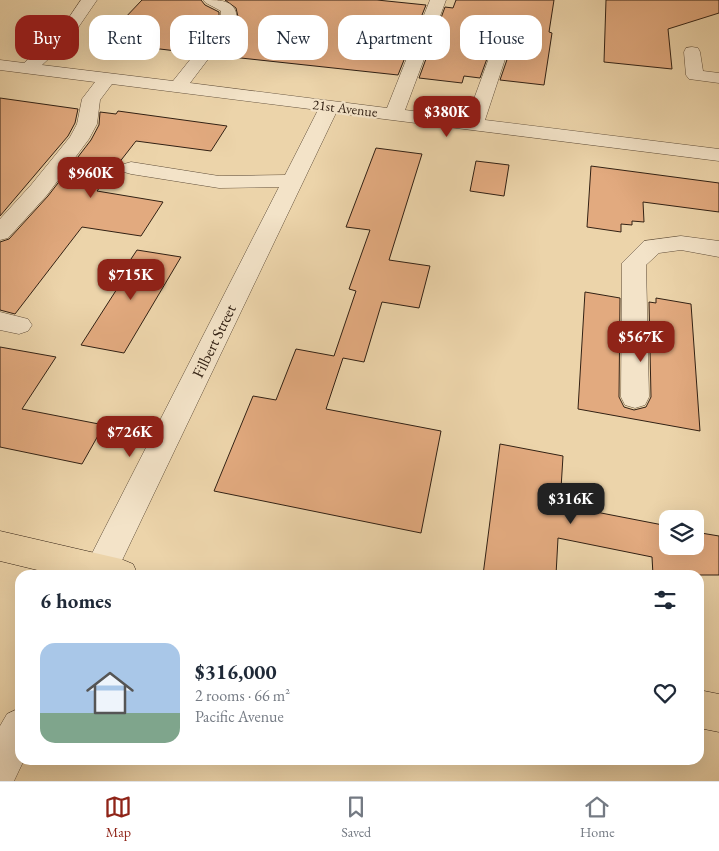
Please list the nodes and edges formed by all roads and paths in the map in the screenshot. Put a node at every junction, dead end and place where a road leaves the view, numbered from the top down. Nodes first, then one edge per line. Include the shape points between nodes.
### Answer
1 (89, 0) edge
2 (211, 0) edge
3 (438, 0) edge
4 (692, 52) dead end
5 (496, 60) edge
6 (0, 65) edge
7 (29, 68) junction
8 (108, 78) junction
9 (719, 78) edge
10 (178, 87) junction
11 (330, 106) junction
12 (394, 114) junction
13 (474, 124) junction
14 (719, 155) edge
15 (131, 168) dead end
16 (292, 181) junction
17 (3, 225) edge
18 (719, 249) edge
19 (635, 397) dead end
20 (0, 546) edge
21 (94, 570) edge
22 (107, 570) edge
23 (704, 710) edge
24 (719, 713) edge
25 (15, 738) edge
26 (0, 767) edge

1 - 7 street via 65,35
2 - 10 street via 229,9 228,21
3 - 12 street
4 - 9 street via 695,75
5 - 13 street
6 - 7 street, 21st Avenue
7 - 8 street, 21st Avenue
8 - 10 street, 21st Avenue
8 - 17 street via 91,99 87,124 79,139 44,183
10 - 11 street, 21st Avenue
11 - 12 street, 21st Avenue
11 - 16 street, Filbert Street
12 - 13 street, 21st Avenue
13 - 14 street, 21st Avenue
15 - 16 street via 219,182
16 - 22 street, Filbert Street
18 - 19 street via 681,244 652,246 634,263
20 - 21 main road
23 - 24 main road
25 - 26 street

